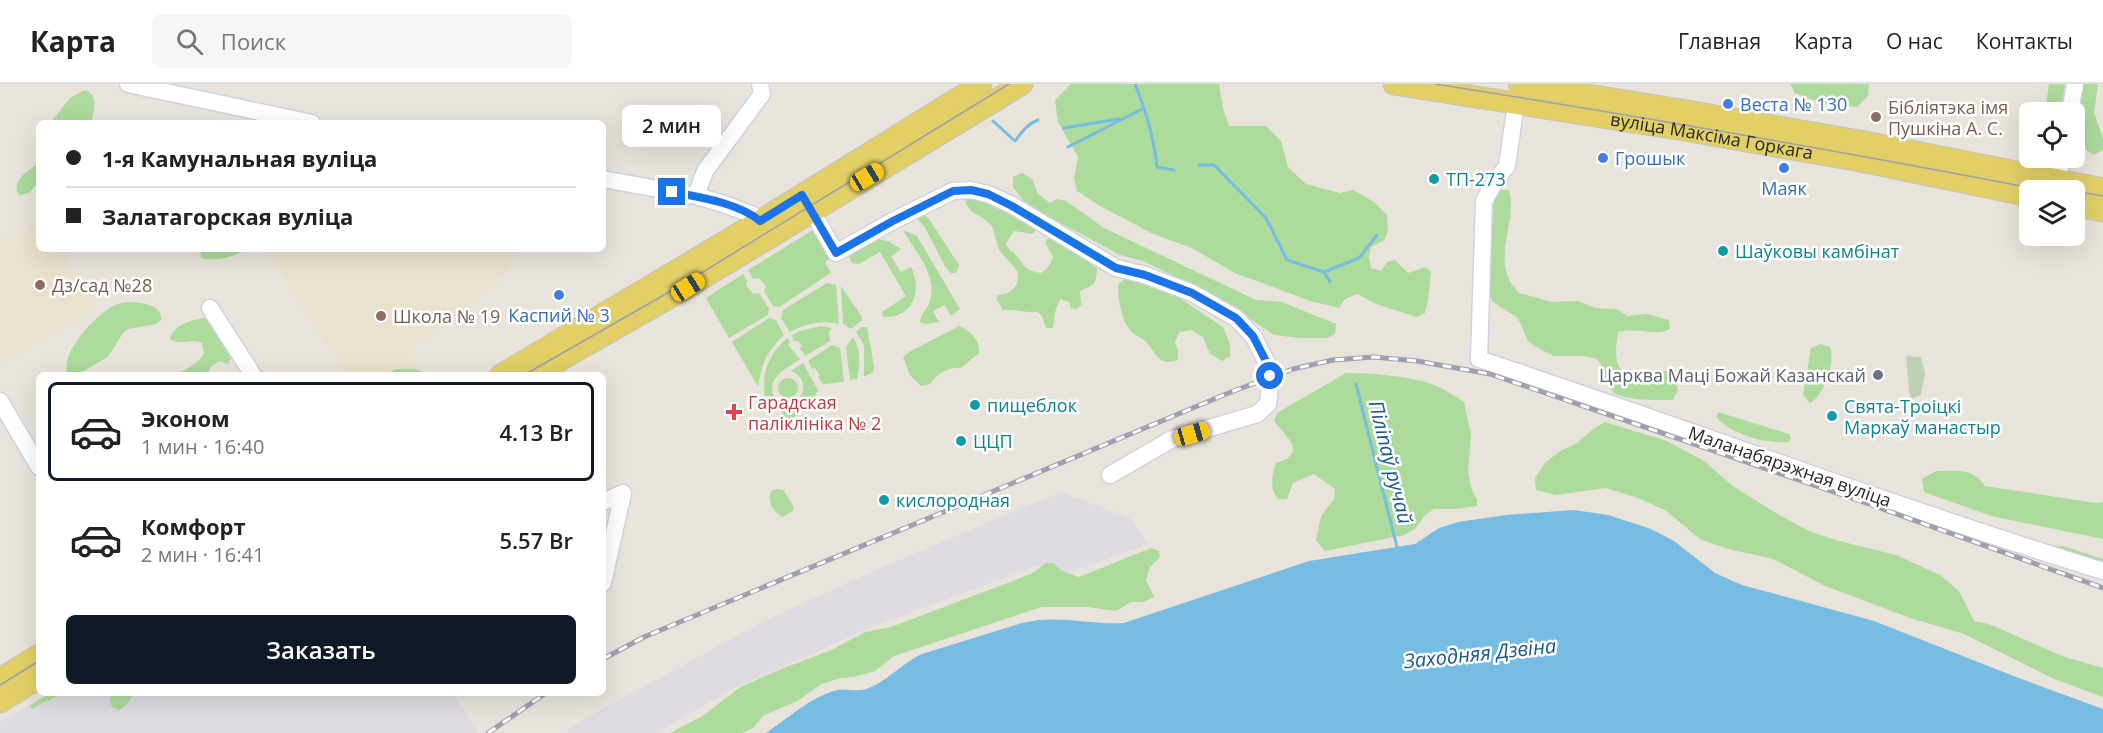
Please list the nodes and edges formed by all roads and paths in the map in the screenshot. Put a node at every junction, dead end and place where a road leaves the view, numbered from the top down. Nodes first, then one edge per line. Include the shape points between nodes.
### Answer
1 (128, 84) edge
2 (760, 84) edge
3 (981, 84) edge
4 (1394, 84) edge
5 (2075, 84) edge
6 (1020, 85) edge
7 (1491, 92) edge
8 (1518, 94) edge
9 (2072, 102) edge
10 (298, 120) edge
11 (934, 124) junction
12 (1863, 152) junction
13 (2060, 168) edge
14 (606, 180) edge
15 (2058, 180) joint
16 (2085, 185) edge
17 (2103, 189) edge
18 (2019, 193) edge
19 (696, 196) junction
20 (807, 203) junction
21 (2085, 207) edge
22 (2103, 211) edge
23 (765, 228) junction
24 (682, 279) junction
25 (210, 308) dead end
26 (251, 372) edge
27 (507, 372) edge
28 (539, 372) edge
29 (0, 401) edge
30 (36, 462) edge
31 (1110, 475) dead end
32 (606, 501) edge
33 (606, 570) edge
34 (2103, 571) edge
35 (36, 658) edge
36 (36, 678) edge
37 (9, 681) edge
38 (0, 702) edge

1 - 10 street
2 - 19 street via 762,94 705,171
3 - 11 main road
4 - 7 main road, вуліца Максіма Горкага
5 - 9 street
6 - 11 main road
7 - 8 main road, вуліца Максіма Горкага
8 - 12 main road, вуліца Максіма Горкага
8 - 34 street, Маланабярэжная вуліца via 1507,166 1484,201 1479,359
11 - 20 main road
12 - 15 main road, вуліца Максіма Горкага
12 - 18 main road, вуліца Максіма Горкага
13 - 15 street
14 - 19 street
16 - 17 main road, вуліца Максіма Горкага
19 - 23 street via 753,215
20 - 23 main road
20 - 31 street via 836,253 953,191 980,192 1012,206 1116,268 1192,293 1236,318 1253,336 1269,367 1268,404 1257,414 1172,440
21 - 22 main road
23 - 24 main road
24 - 27 main road
24 - 28 main road
25 - 26 street
29 - 30 street
32 - 33 street via 623,493
35 - 37 main road
36 - 37 main road
37 - 38 main road

